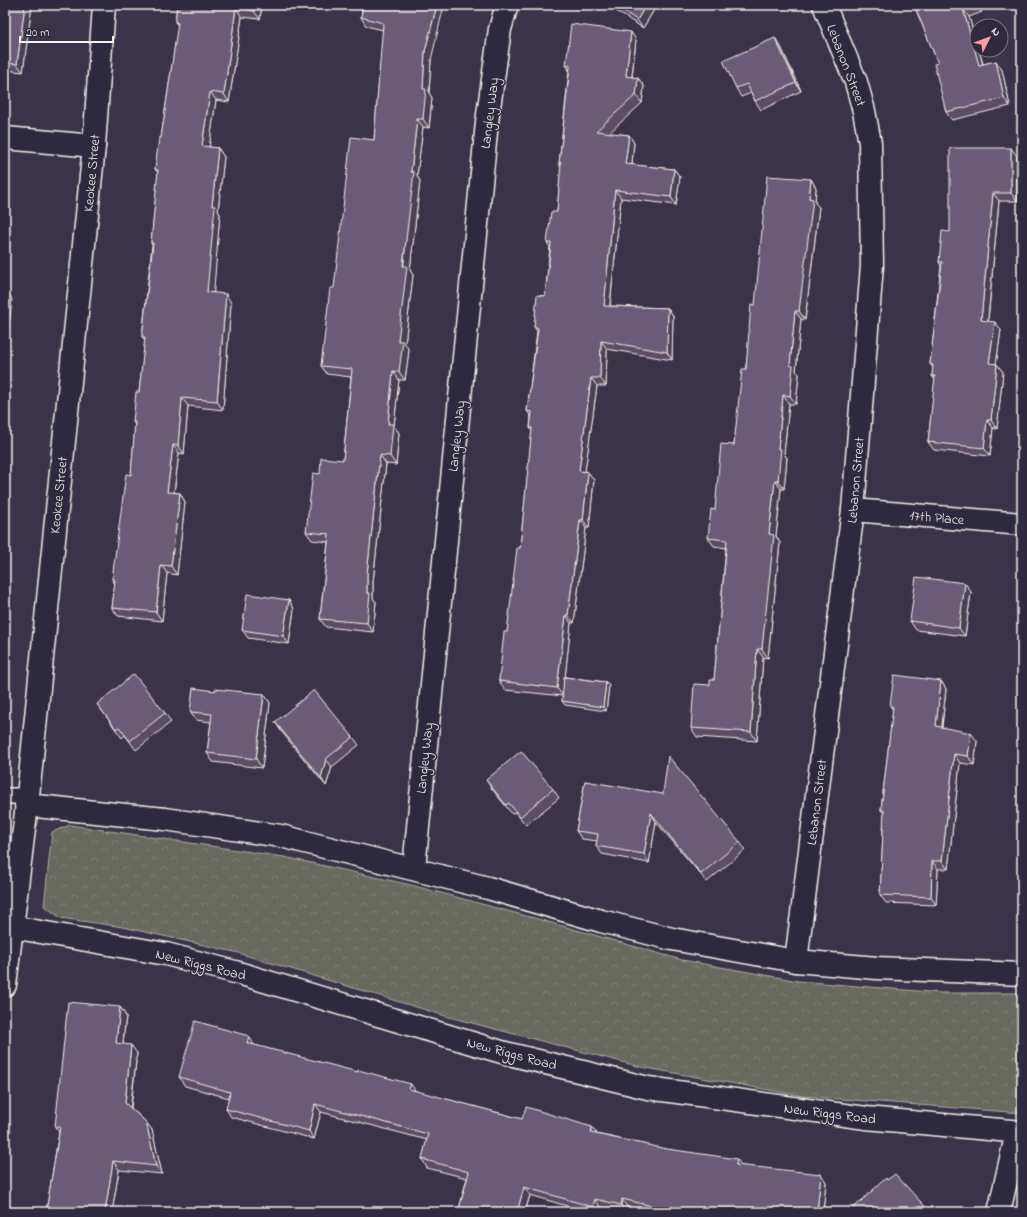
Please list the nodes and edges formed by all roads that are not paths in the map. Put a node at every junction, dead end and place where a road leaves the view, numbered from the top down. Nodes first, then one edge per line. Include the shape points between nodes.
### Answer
1 (104, 5) edge
2 (506, 5) edge
3 (824, 5) edge
4 (5, 138) edge
5 (94, 146) junction
6 (853, 510) junction
7 (1022, 524) edge
8 (5, 796) edge
9 (27, 801) junction
10 (414, 868) junction
11 (12, 927) junction
12 (796, 961) junction
13 (1022, 974) edge
14 (5, 985) edge
15 (1019, 1132) edge
16 (999, 1212) edge

1 - 5 street, Keokee Street
2 - 10 street, Langley Way via 486,122
3 - 6 street, Lebanon Street via 856,82 870,143 872,265
4 - 5 street
5 - 9 street, Keokee Street
6 - 7 street, 17th Place
6 - 12 street, Lebanon Street
8 - 9 lane
9 - 10 street via 281,836
9 - 11 street, Keokee Street
10 - 12 street via 672,939
11 - 14 street, Keokee Street
11 - 15 street, New Riggs Road via 166,954 235,972 505,1053 648,1088 866,1118
12 - 13 street via 877,968
15 - 16 street

